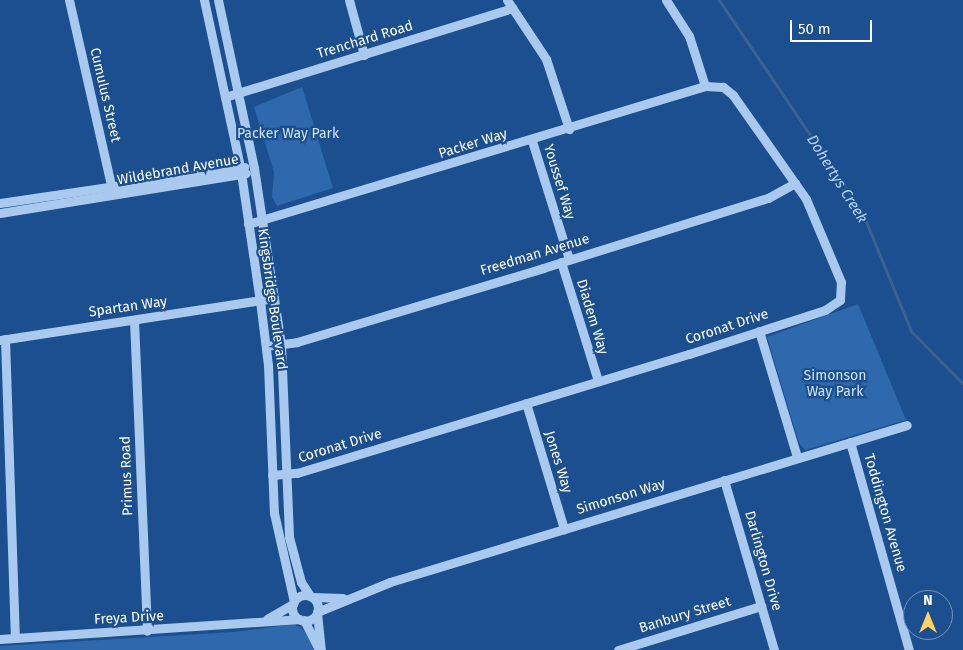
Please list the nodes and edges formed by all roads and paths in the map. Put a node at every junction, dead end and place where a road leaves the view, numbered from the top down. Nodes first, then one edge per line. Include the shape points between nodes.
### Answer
1 (69, 0) edge
2 (204, 0) edge
3 (218, 0) edge
4 (349, 0) edge
5 (507, 0) edge
6 (666, 0) edge
7 (513, 8) junction
8 (220, 15) junction
9 (207, 18) junction
10 (364, 55) junction
11 (705, 86) junction
12 (238, 93) junction
13 (225, 97) junction
14 (569, 129) junction
15 (532, 141) junction
16 (240, 166) junction
17 (254, 168) junction
18 (241, 175) junction
19 (795, 183) junction
20 (112, 186) junction
21 (114, 196) junction
22 (0, 203) edge
23 (0, 213) edge
24 (262, 222) junction
25 (248, 224) junction
26 (565, 261) junction
27 (274, 298) junction
28 (260, 301) junction
29 (134, 320) junction
30 (759, 331) junction
31 (2, 340) edge
32 (281, 345) junction
33 (266, 346) junction
34 (598, 381) junction
35 (269, 390) junction
36 (283, 390) junction
37 (526, 403) junction
38 (907, 425) dead end
39 (850, 442) junction
40 (797, 457) junction
41 (272, 475) junction
42 (286, 475) junction
43 (724, 480) junction
44 (564, 529) junction
45 (311, 596) junction
46 (343, 598) junction
47 (294, 603) junction
48 (762, 606) junction
49 (317, 613) junction
50 (302, 620) junction
51 (260, 622) junction
52 (147, 631) junction
53 (15, 638) junction
54 (0, 639) edge
55 (320, 650) edge
56 (618, 650) edge
57 (774, 650) edge
58 (909, 650) edge

1 - 20 street, Cumulus Street
2 - 9 street, Kingsbridge Boulevard
3 - 8 street, Kingsbridge Boulevard
4 - 10 street
5 - 7 street
6 - 11 street via 689,36
7 - 10 street, Trenchard Road
7 - 14 street via 546,59
8 - 9 street
8 - 12 street, Kingsbridge Boulevard
9 - 13 street, Kingsbridge Boulevard
10 - 12 street, Trenchard Road
11 - 14 street, Packer Way
11 - 19 street, Coronat Drive via 723,86 733,95
12 - 13 street, Trenchard Road
12 - 17 street, Kingsbridge Boulevard
13 - 16 street, Kingsbridge Boulevard
14 - 15 street, Packer Way
15 - 24 street, Packer Way
15 - 26 street, Youssef Way
16 - 17 street, Wildebrand Avenue
16 - 18 street, Kingsbridge Boulevard
16 - 20 street, Wildebrand Avenue
17 - 18 street, Wildebrand Avenue
17 - 24 street, Kingsbridge Boulevard
18 - 21 street, Wildebrand Avenue
18 - 25 street, Kingsbridge Boulevard
19 - 26 street, Freedman Avenue via 768,198
19 - 30 street, Coronat Drive via 814,213 841,282 842,295 833,306
20 - 21 street, Cumulus Street
20 - 22 street, Wildebrand Avenue
21 - 23 street, Wildebrand Avenue
24 - 25 street, Packer Way
24 - 27 street, Kingsbridge Boulevard
25 - 28 street, Kingsbridge Boulevard
26 - 32 street, Freedman Avenue
26 - 34 street, Diadem Way
27 - 28 street, Spartan Way
27 - 32 street, Kingsbridge Boulevard
28 - 29 street, Spartan Way
28 - 33 street, Kingsbridge Boulevard
29 - 31 street, Spartan Way
29 - 52 street, Primus Road
30 - 34 street, Coronat Drive
30 - 40 street
31 - 53 street
32 - 33 street, Freedman Avenue
32 - 36 street, Kingsbridge Boulevard
33 - 35 street, Kingsbridge Boulevard
34 - 37 street, Coronat Drive
35 - 36 street
35 - 41 street, Kingsbridge Boulevard
36 - 42 street, Kingsbridge Boulevard
37 - 42 street, Coronat Drive
37 - 44 street, Jones Way
38 - 39 street, Simonson Way
39 - 40 street, Simonson Way
39 - 58 street, Toddington Avenue
40 - 43 street, Simonson Way
41 - 42 street, Coronat Drive
41 - 47 street, Kingsbridge Boulevard via 277,540
42 - 45 street, Kingsbridge Boulevard via 289,537 301,582
43 - 44 street, Simonson Way
43 - 48 street, Darlington Drive
44 - 46 street, Simonson Way
45 - 46 street, Simonson Way
45 - 47 street, Freya Drive
45 - 49 street, Kingsbridge Boulevard
46 - 49 street, Simonson Way
47 - 50 street, Kingsbridge Boulevard
47 - 51 street, Freya Drive
48 - 56 street, Banbury Street
48 - 57 street, Darlington Drive
49 - 50 street, Simonson Way
49 - 55 street, Kingsbridge Boulevard
50 - 51 street, Freya Drive
50 - 55 street, Kingsbridge Boulevard
51 - 52 street, Freya Drive
52 - 53 street, Freya Drive
53 - 54 street, Freya Drive

